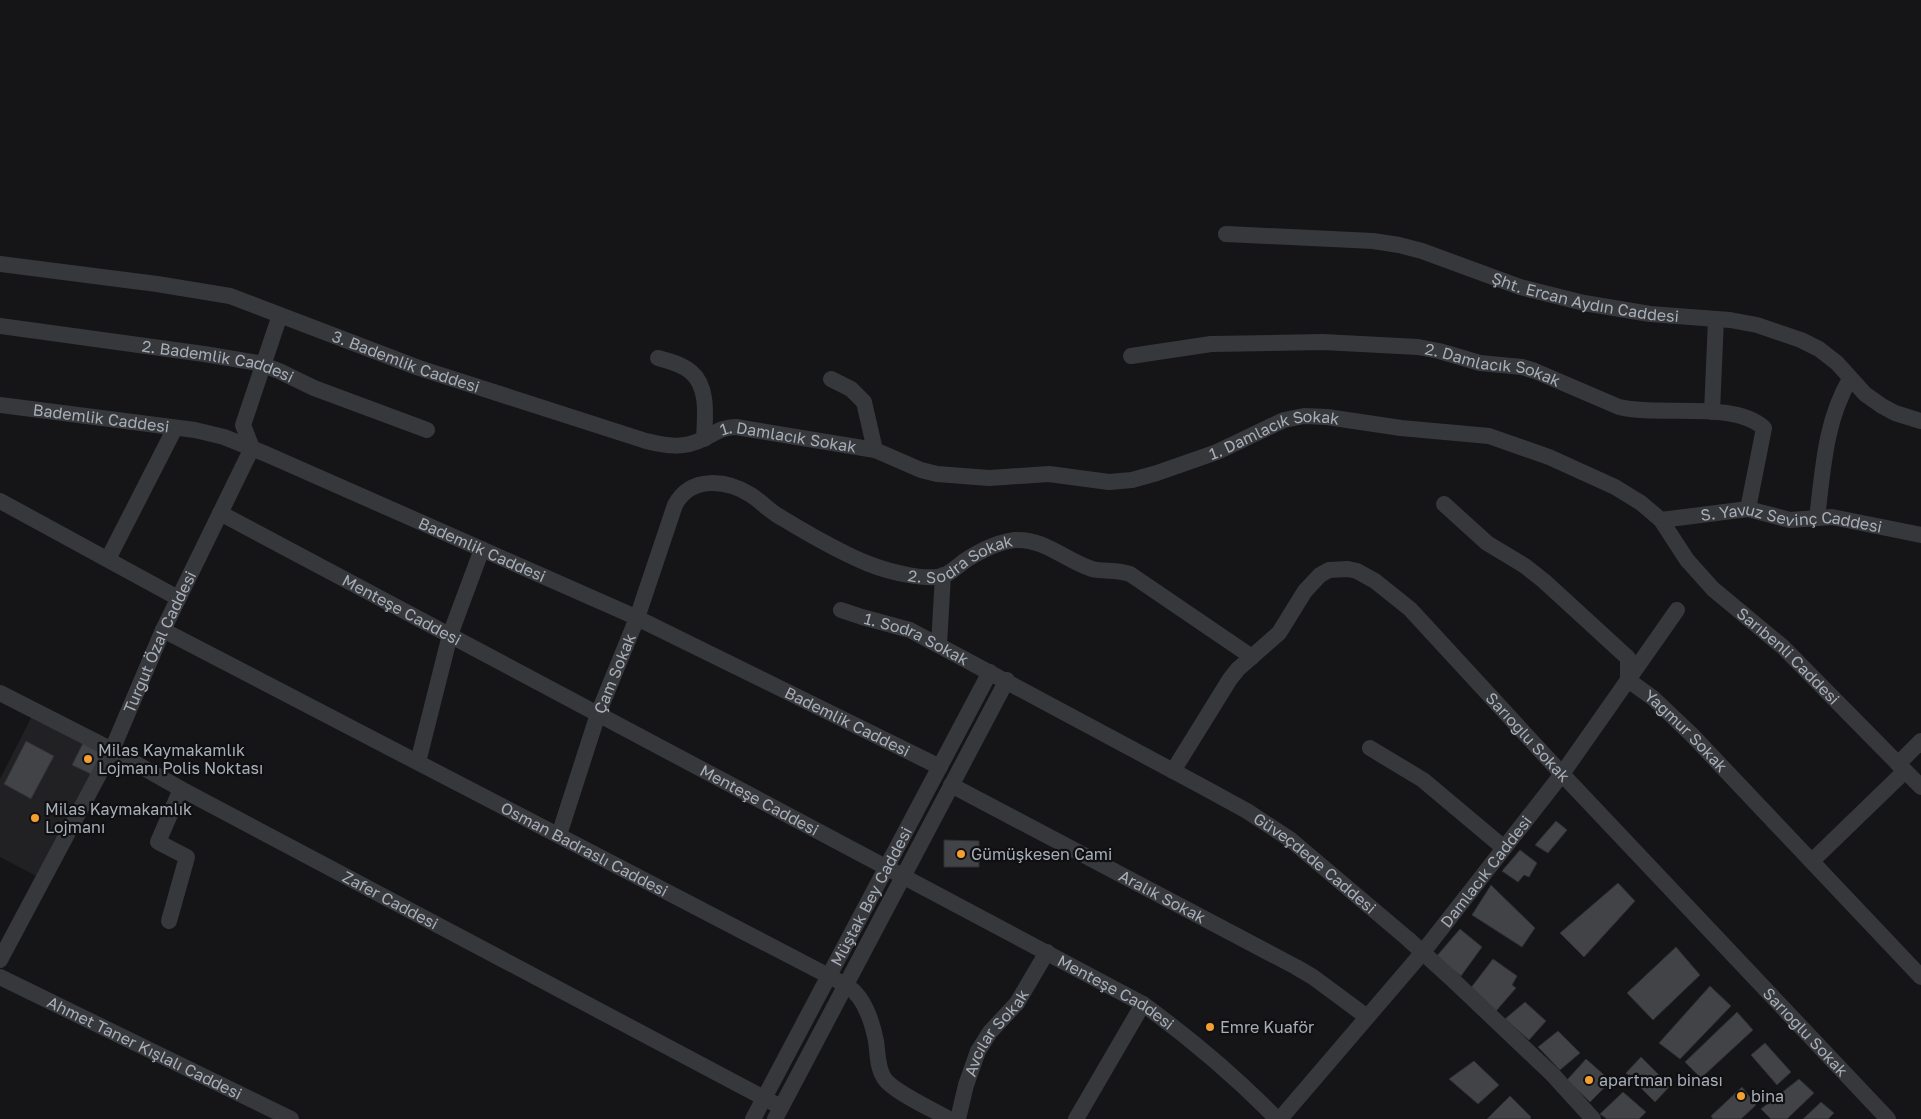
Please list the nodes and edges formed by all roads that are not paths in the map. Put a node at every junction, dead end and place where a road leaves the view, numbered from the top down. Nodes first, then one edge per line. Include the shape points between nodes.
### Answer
1 (1226, 234) dead end
2 (0, 264) edge
3 (280, 315) junction
4 (1716, 319) junction
5 (0, 326) edge
6 (1131, 356) dead end
7 (658, 358) dead end
8 (263, 364) junction
9 (831, 379) dead end
10 (1850, 379) junction
11 (0, 405) edge
12 (1712, 412) junction
13 (1921, 420) edge
14 (175, 428) junction
15 (427, 430) dead end
16 (704, 439) junction
17 (252, 448) junction
18 (875, 450) junction
19 (0, 501) edge
20 (1444, 504) dead end
21 (1748, 509) junction
22 (672, 512) joint
23 (220, 513) junction
24 (1817, 518) junction
25 (1661, 520) junction
26 (1921, 535) edge
27 (482, 549) junction
28 (108, 559) junction
29 (943, 575) junction
30 (178, 598) junction
31 (841, 610) dead end
32 (1677, 610) dead end
33 (637, 618) junction
34 (162, 630) junction
35 (450, 635) junction
36 (939, 645) junction
37 (1252, 657) junction
38 (990, 672) junction
39 (1007, 680) junction
40 (1628, 680) junction
41 (0, 693) edge
42 (598, 714) junction
43 (1921, 741) edge
44 (1370, 748) dead end
45 (112, 750) junction
46 (418, 762) junction
47 (940, 767) junction
48 (1901, 768) junction
49 (1174, 771) junction
50 (1562, 774) junction
51 (952, 785) junction
52 (1921, 787) edge
53 (180, 789) junction
54 (559, 835) junction
55 (1504, 848) junction
56 (1812, 861) junction
57 (886, 867) junction
58 (904, 876) junction
59 (169, 921) dead end
60 (1047, 952) junction
61 (1423, 952) junction
62 (0, 960) edge
63 (829, 975) junction
64 (0, 977) edge
65 (1921, 977) edge
66 (846, 985) junction
67 (1143, 1004) junction
68 (1367, 1017) junction
69 (764, 1098) junction
70 (778, 1113) edge
71 (291, 1119) edge
72 (753, 1119) edge
73 (949, 1119) edge
74 (958, 1119) edge
75 (1076, 1119) edge
76 (1279, 1119) edge
77 (1594, 1119) edge
78 (1888, 1119) edge

1 - 4 street, Şht. Ercan Aydın Caddesi via 1399,245 1520,287 1576,301 1641,313
2 - 3 street, 3. Bademlik Caddesi via 218,294
3 - 8 street
3 - 16 street, 3. Bademlik Caddesi via 419,368 646,442 676,446
4 - 10 street, Şht. Ercan Aydın Caddesi via 1757,325 1801,340 1819,349
4 - 12 street
5 - 8 street, 2. Bademlik Caddesi
6 - 12 street, 2. Damlacık Sokak via 1211,344 1258,342 1418,347 1480,363 1522,367 1619,407
7 - 16 street via 690,371 700,382 704,397
8 - 15 street, 2. Bademlik Caddesi via 314,388
8 - 17 street via 243,425
9 - 18 street, 1. Damlacık Sokak via 850,389 864,402
10 - 13 street, Şht. Ercan Aydın Caddesi via 1882,406
10 - 24 street via 1831,421
11 - 14 street, Bademlik Caddesi
12 - 21 street, 2. Damlacık Sokak via 1751,419 1764,428
14 - 17 street, Bademlik Caddesi via 213,433
14 - 28 street
16 - 18 street, 1. Damlacık Sokak via 723,428 736,427
17 - 23 street, Turgut Özal Caddesi
17 - 27 street, Bademlik Caddesi
18 - 25 street, 1. Damlacık Sokak via 937,474 989,478 1049,474 1132,480 1217,452 1284,420 1304,416 1327,417 1401,428 1478,434 1502,440 1607,484 1641,503
19 - 28 street
20 - 40 street, Yağmur Sokak via 1487,543 1544,581 1628,658
21 - 24 street, S. Yavuz Sevinç Caddesi via 1790,520
21 - 25 street, S. Yavuz Sevinç Caddesi
22 - 29 street, 2. Sodra Sokak via 689,488 704,483 730,485 751,495 777,516 855,558 906,574
22 - 33 street, Çam Sokak
23 - 30 street, Turgut Özal Caddesi
23 - 35 street, Menteşe Caddesi
24 - 26 street, S. Yavuz Sevinç Caddesi via 1840,518
25 - 48 street, Sarıbenli Caddesi via 1687,560 1713,590 1783,647
27 - 33 street, Bademlik Caddesi
27 - 35 street
28 - 30 street
29 - 36 street
29 - 37 street, 2. Sodra Sokak via 1002,542 1028,540 1081,565 1130,574
30 - 34 street, Turgut Özal Caddesi
31 - 36 street, 1. Sodra Sokak via 910,630
32 - 40 street, Damlacık Caddesi
33 - 42 street, Çam Sokak
33 - 47 street, Bademlik Caddesi
34 - 45 street, Turgut Özal Caddesi
34 - 46 street, Osman Badraslı Caddesi
35 - 42 street, Menteşe Caddesi
35 - 46 street
36 - 38 street, 1. Sodra Sokak
37 - 49 street, Sarıoğlu Sokak via 1238,669 1223,690
37 - 50 street, Sarıoğlu Sokak via 1279,633 1305,591 1320,575 1339,568 1357,571 1375,581 1410,610
38 - 39 street, Güveçdede Caddesi
38 - 47 street, Müştak Bey Caddesi
39 - 49 street, Güveçdede Caddesi
39 - 51 street, Müştak Bey Caddesi
40 - 50 street, Damlacık Caddesi
40 - 56 street, Yağmur Sokak via 1672,715
41 - 45 street, Zafer Caddesi
42 - 54 street, Çam Sokak
42 - 57 street, Menteşe Caddesi
43 - 48 street
44 - 55 street via 1423,780
45 - 53 street, Zafer Caddesi
45 - 62 street, Turgut Özal Caddesi
46 - 54 street, Osman Badraslı Caddesi
47 - 57 street, Müştak Bey Caddesi
48 - 52 street, Sarıbenli Caddesi
48 - 56 street
49 - 61 street, Güveçdede Caddesi via 1247,811 1291,840
50 - 55 street, Damlacık Caddesi
50 - 78 street, Sarıoğlu Sokak
51 - 58 street, Müştak Bey Caddesi
51 - 68 street, Aralık Sokak via 1296,967
53 - 59 street via 158,842 187,857
53 - 69 street, Zafer Caddesi
54 - 63 street, Osman Badraslı Caddesi
55 - 61 street, Damlacık Caddesi
56 - 65 street, Yağmur Sokak
57 - 58 street, Menteşe Caddesi
57 - 63 street, Müştak Bey Caddesi
58 - 60 street, Menteşe Caddesi
58 - 66 street, Müştak Bey Caddesi
60 - 67 street, Menteşe Caddesi
60 - 74 street, Avcılar Sokak via 1017,1003 990,1032 978,1051
61 - 68 street, Damlacık Caddesi
61 - 77 street, Güveçdede Caddesi
63 - 66 street, Osman Badraslı Caddesi
63 - 69 street, Müştak Bey Caddesi
64 - 71 street, Ahmet Taner Kışlalı Caddesi
66 - 70 street, Müştak Bey Caddesi
66 - 73 street, Osman Badraslı Caddesi via 858,995 864,1006 884,1078 897,1090
67 - 75 street
67 - 76 street, Menteşe Caddesi via 1219,1063
68 - 76 street, Damlacık Caddesi
69 - 70 street, Zafer Caddesi
69 - 72 street, Müştak Bey Caddesi

